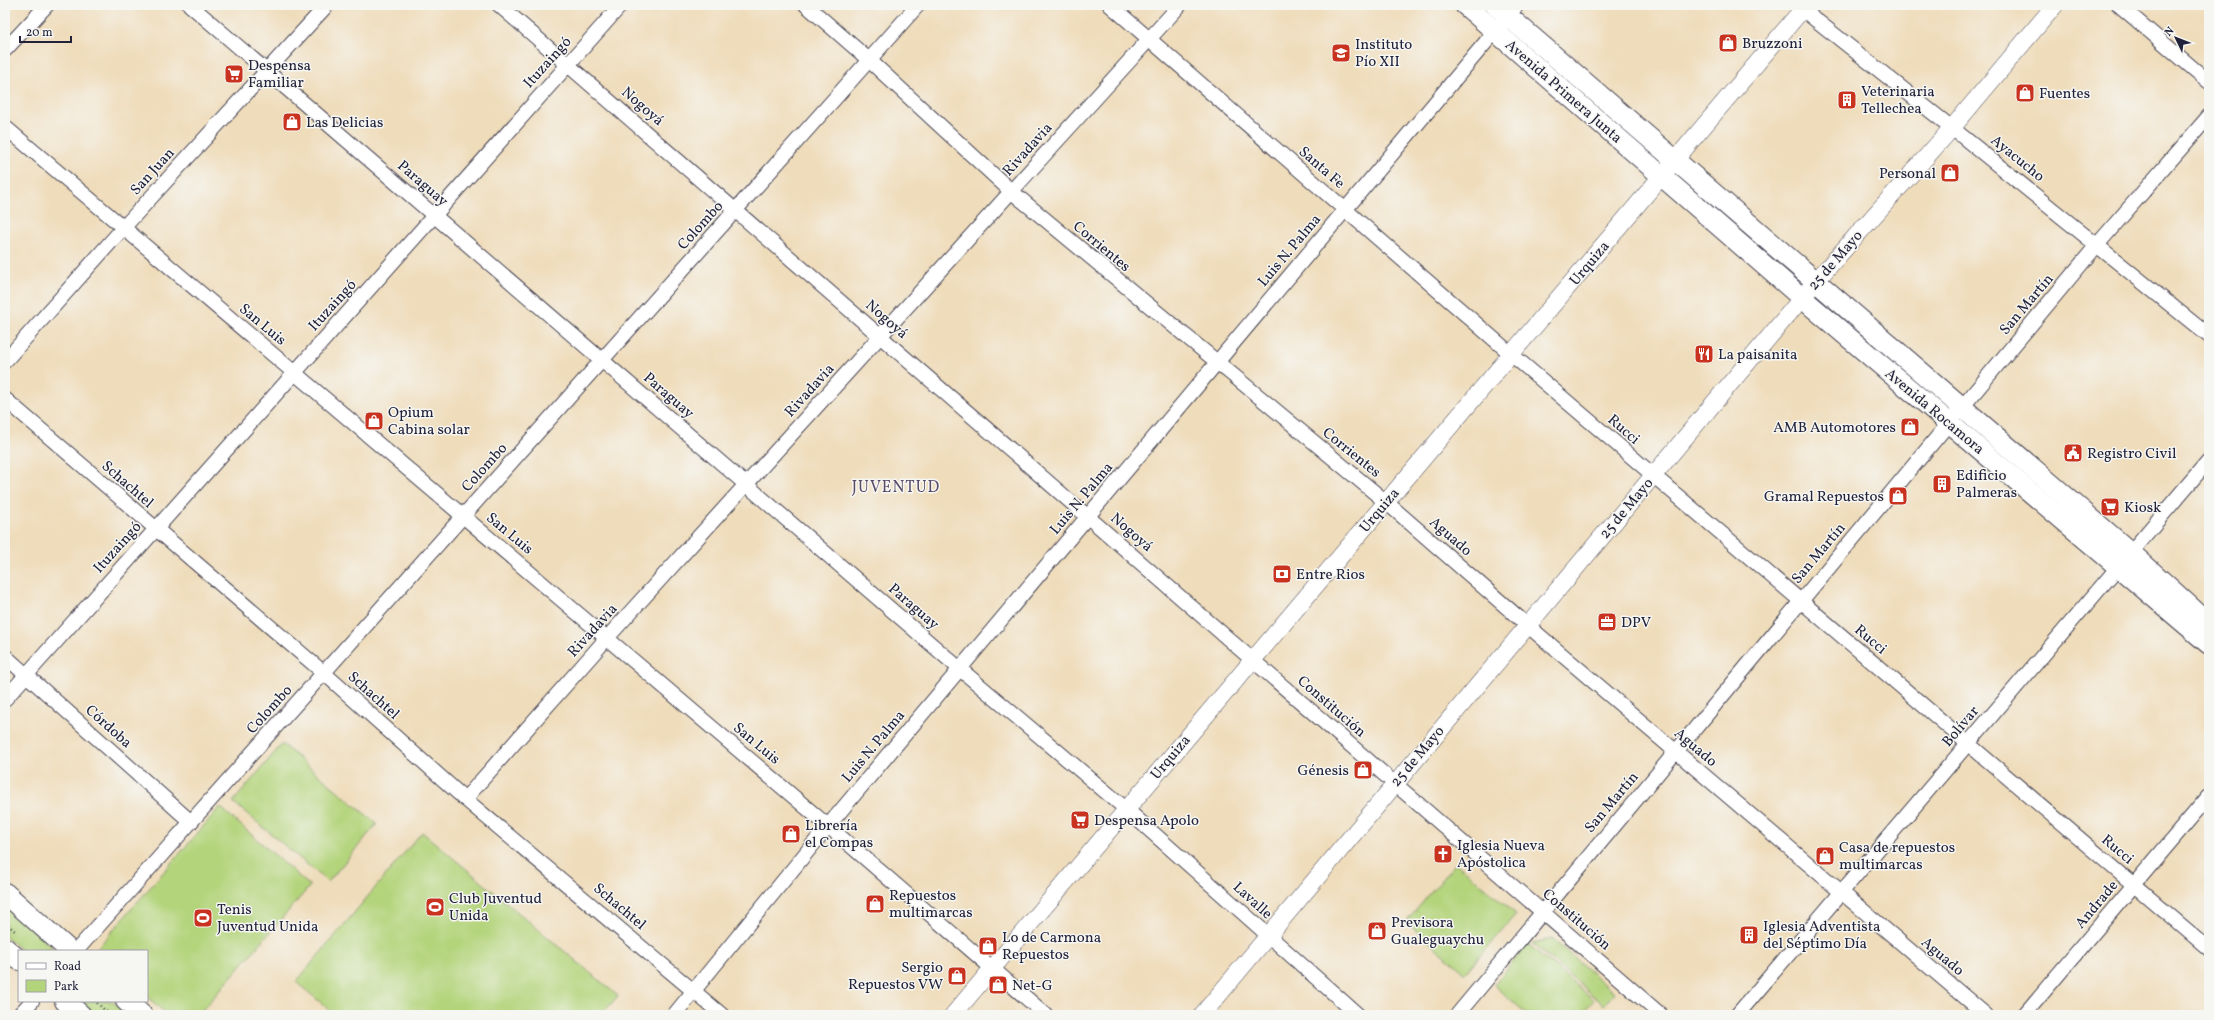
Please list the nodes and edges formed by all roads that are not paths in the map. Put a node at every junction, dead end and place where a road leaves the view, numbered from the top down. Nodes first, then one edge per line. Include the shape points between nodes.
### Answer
1 (47, 5) edge
2 (190, 5) edge
3 (327, 5) edge
4 (499, 5) edge
5 (621, 5) edge
6 (806, 5) edge
7 (918, 5) edge
8 (1110, 5) edge
9 (1180, 5) edge
10 (1465, 5) edge
11 (2055, 5) edge
12 (2119, 5) edge
13 (1802, 7) edge
14 (1507, 9) edge
15 (1495, 31) junction
16 (1150, 39) junction
17 (5, 50) edge
18 (869, 60) junction
19 (568, 64) junction
20 (266, 70) junction
21 (2209, 82) edge
22 (2209, 116) edge
23 (5, 127) edge
24 (1952, 128) junction
25 (1669, 169) junction
26 (1012, 192) junction
27 (736, 210) junction
28 (1345, 210) junction
29 (434, 215) junction
30 (124, 227) junction
31 (2097, 245) junction
32 (1816, 281) junction
33 (1802, 298) junction
34 (881, 336) junction
35 (2209, 336) edge
36 (1511, 354) junction
37 (602, 360) junction
38 (5, 361) edge
39 (1216, 363) junction
40 (295, 373) junction
41 (5, 399) edge
42 (1955, 415) junction
43 (2209, 460) edge
44 (1653, 475) junction
45 (747, 484) junction
46 (1386, 502) junction
47 (463, 516) junction
48 (1088, 516) junction
49 (155, 530) junction
50 (2125, 559) junction
51 (1801, 601) junction
52 (2209, 624) edge
53 (1527, 625) junction
54 (607, 638) junction
55 (2209, 644) edge
56 (5, 656) edge
57 (1253, 659) junction
58 (960, 669) junction
59 (324, 672) junction
60 (26, 675) junction
61 (5, 699) edge
62 (1968, 743) junction
63 (1676, 752) junction
64 (1395, 783) junction
65 (2209, 796) edge
66 (466, 799) junction
67 (1126, 809) junction
68 (191, 822) junction
69 (828, 826) junction
70 (2134, 885) junction
71 (1841, 892) junction
72 (5, 893) edge
73 (1543, 912) junction
74 (1267, 935) junction
75 (5, 948) edge
76 (2209, 949) edge
77 (69, 950) edge
78 (77, 950) edge
79 (18, 959) edge
80 (991, 968) junction
81 (694, 991) junction
82 (31, 1002) edge
83 (66, 1002) edge
84 (127, 1002) edge
85 (19, 1015) edge
86 (81, 1015) edge
87 (142, 1015) edge
88 (674, 1015) edge
89 (722, 1015) edge
90 (953, 1015) edge
91 (1046, 1015) edge
92 (1202, 1015) edge
93 (1358, 1015) edge
94 (1457, 1015) edge
95 (1661, 1015) edge
96 (1737, 1015) edge
97 (1986, 1015) edge
98 (2024, 1015) edge

1 - 17 street
2 - 20 street, Paraguay
3 - 20 street, San Juan
4 - 19 street, Nogoyá
5 - 19 street, Ituzaingó
6 - 18 street, Corrientes
7 - 18 street, Colombo
8 - 16 street, Santa Fe
9 - 16 street, Rivadavia
10 - 15 main road, Avenida Primera Junta
11 - 24 street, 25 de Mayo
12 - 21 street
13 - 24 street, Ayacucho
13 - 25 street, Urquiza
14 - 15 street, Luis N. Palma
14 - 25 main road, Avenida Primera Junta
15 - 25 main road, Avenida Primera Junta
15 - 28 street, Luis N. Palma
16 - 26 street, Rivadavia
16 - 28 street, Santa Fe
18 - 26 street, Corrientes
18 - 27 street, Colombo
19 - 27 street, Nogoyá
19 - 29 street, Ituzaingó
20 - 29 street, Paraguay
20 - 30 street, San Juan
22 - 31 street, San Martín
23 - 30 street, San Luis
24 - 31 street, Ayacucho
24 - 32 street, 25 de Mayo
25 - 32 main road, Avenida Rocamora
25 - 33 main road, Avenida Rocamora
25 - 36 street, Urquiza
26 - 34 street, Rivadavia
26 - 39 street, Corrientes
27 - 34 street, Nogoyá
27 - 37 street, Colombo
28 - 36 street, Santa Fe
28 - 39 street, Luis N. Palma
29 - 37 street, Paraguay
29 - 40 street, Ituzaingó
30 - 38 street, San Juan
30 - 40 street, San Luis
31 - 35 street, Ayacucho
31 - 42 street, San Martín
32 - 33 street, 25 de Mayo
32 - 42 main road, Avenida Rocamora
33 - 42 main road, Avenida Rocamora
33 - 44 street, 25 de Mayo
34 - 45 street, Rivadavia
34 - 48 street, Nogoyá
36 - 44 street, Rucci
36 - 46 street, Urquiza
37 - 45 street, Paraguay
37 - 47 street, Colombo
39 - 46 street, Corrientes
39 - 48 street, Luis N. Palma
40 - 47 street, San Luis
40 - 49 street, Ituzaingó
41 - 49 street, Schachtel
42 - 50 main road, Avenida Rocamora
42 - 51 street, San Martín
43 - 50 street, Bolívar
44 - 51 street, Rucci
44 - 53 street, 25 de Mayo
45 - 54 street, Rivadavia
45 - 58 street, Paraguay
46 - 53 street, Aguado
46 - 57 street, Urquiza
47 - 54 street, San Luis
47 - 59 street, Colombo
48 - 57 street, Nogoyá
48 - 58 street, Luis N. Palma
49 - 59 street, Schachtel
49 - 60 street, Ituzaingó
50 - 52 main road, Avenida Rocamora
50 - 55 main road, Avenida Rocamora
50 - 62 street, Bolívar
51 - 62 street, Rucci
51 - 63 street, San Martín
53 - 63 street, Aguado
53 - 64 street, 25 de Mayo
54 - 66 street, Rivadavia
54 - 69 street, San Luis
56 - 60 street, Córdoba
57 - 64 street, Constitución
57 - 67 street, Urquiza
58 - 67 street, Paraguay
58 - 69 street, Luis N. Palma
59 - 66 street, Schachtel
59 - 68 street, Colombo
60 - 61 street, Ituzaingó
60 - 68 street, Córdoba
62 - 70 street, Rucci
62 - 71 street, Bolívar
63 - 71 street, Aguado
63 - 73 street, San Martín
64 - 73 street, Constitución
64 - 74 street, 25 de Mayo
65 - 70 street, Andrade
66 - 81 street, Schachtel
67 - 74 street, Lavalle
67 - 80 street, Urquiza
68 - 78 street, Colombo
69 - 80 street, San Luis
69 - 81 street, Luis N. Palma
70 - 76 street, Rucci
70 - 98 street, Andrade
71 - 96 street, Bolívar
71 - 97 street, Aguado
72 - 77 main road
73 - 94 street, San Martín
73 - 95 street, Constitución
74 - 92 street, 25 de Mayo
74 - 93 street, Lavalle
75 - 79 main road
80 - 90 street, Urquiza
80 - 91 street, San Luis
81 - 88 street, Luis N. Palma
81 - 89 street, Schachtel
82 - 85 street
83 - 86 main road
84 - 87 main road

